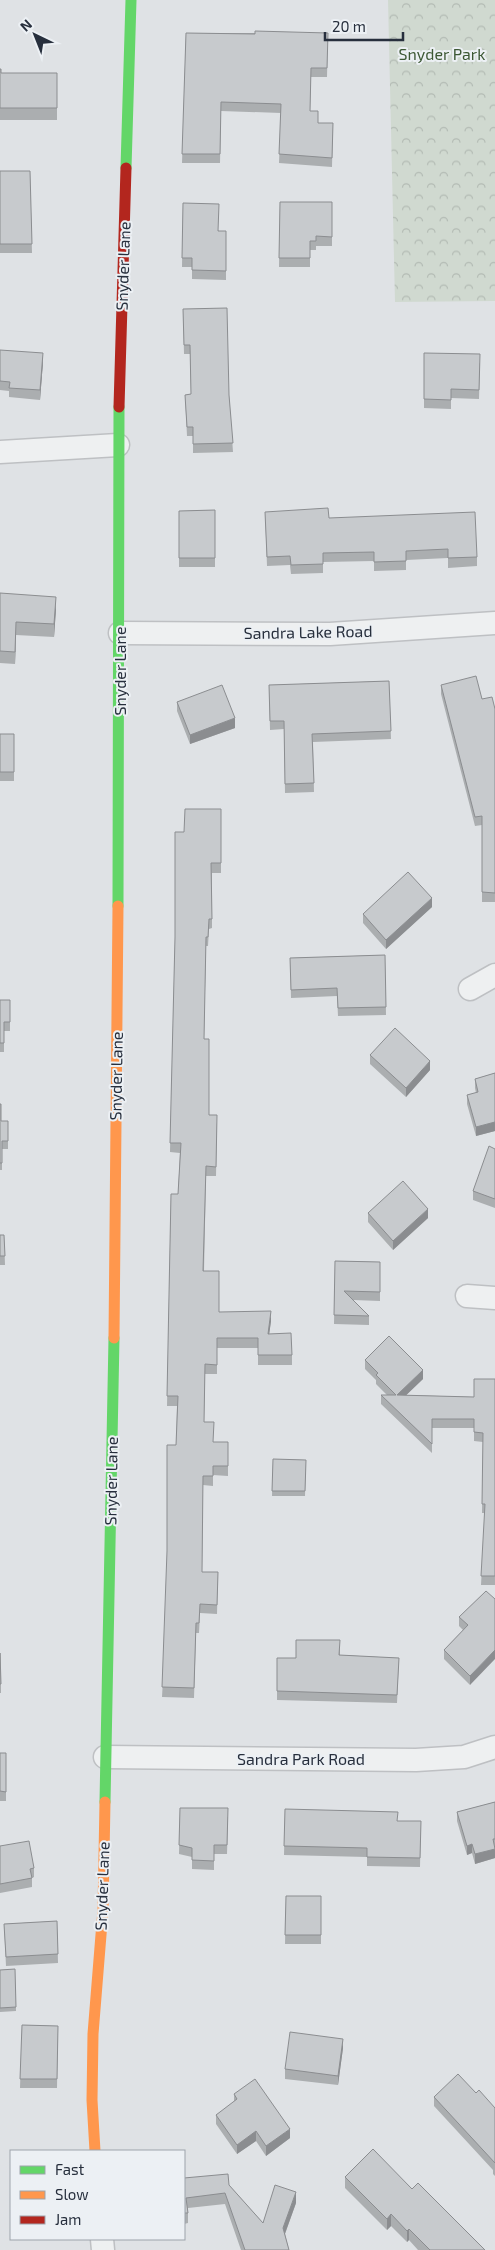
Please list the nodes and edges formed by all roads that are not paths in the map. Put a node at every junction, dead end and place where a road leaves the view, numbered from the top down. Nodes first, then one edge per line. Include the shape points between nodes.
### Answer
1 (131, 0) edge
2 (118, 445) junction
3 (0, 452) edge
4 (495, 623) edge
5 (120, 634) junction
6 (495, 975) edge
7 (470, 988) dead end
8 (467, 1296) dead end
9 (495, 1298) edge
10 (495, 1748) edge
11 (105, 1757) junction
12 (95, 2150) edge

1 - 2 street, Snyder Lane
2 - 3 street
2 - 5 street, Snyder Lane
4 - 5 street, Sandra Lake Road via 330,634
5 - 11 street, Snyder Lane via 114,1353
6 - 7 street
8 - 9 street
10 - 11 street, Sandra Park Road via 464,1757 416,1760
11 - 12 street, Snyder Lane via 103,1910 93,2034

